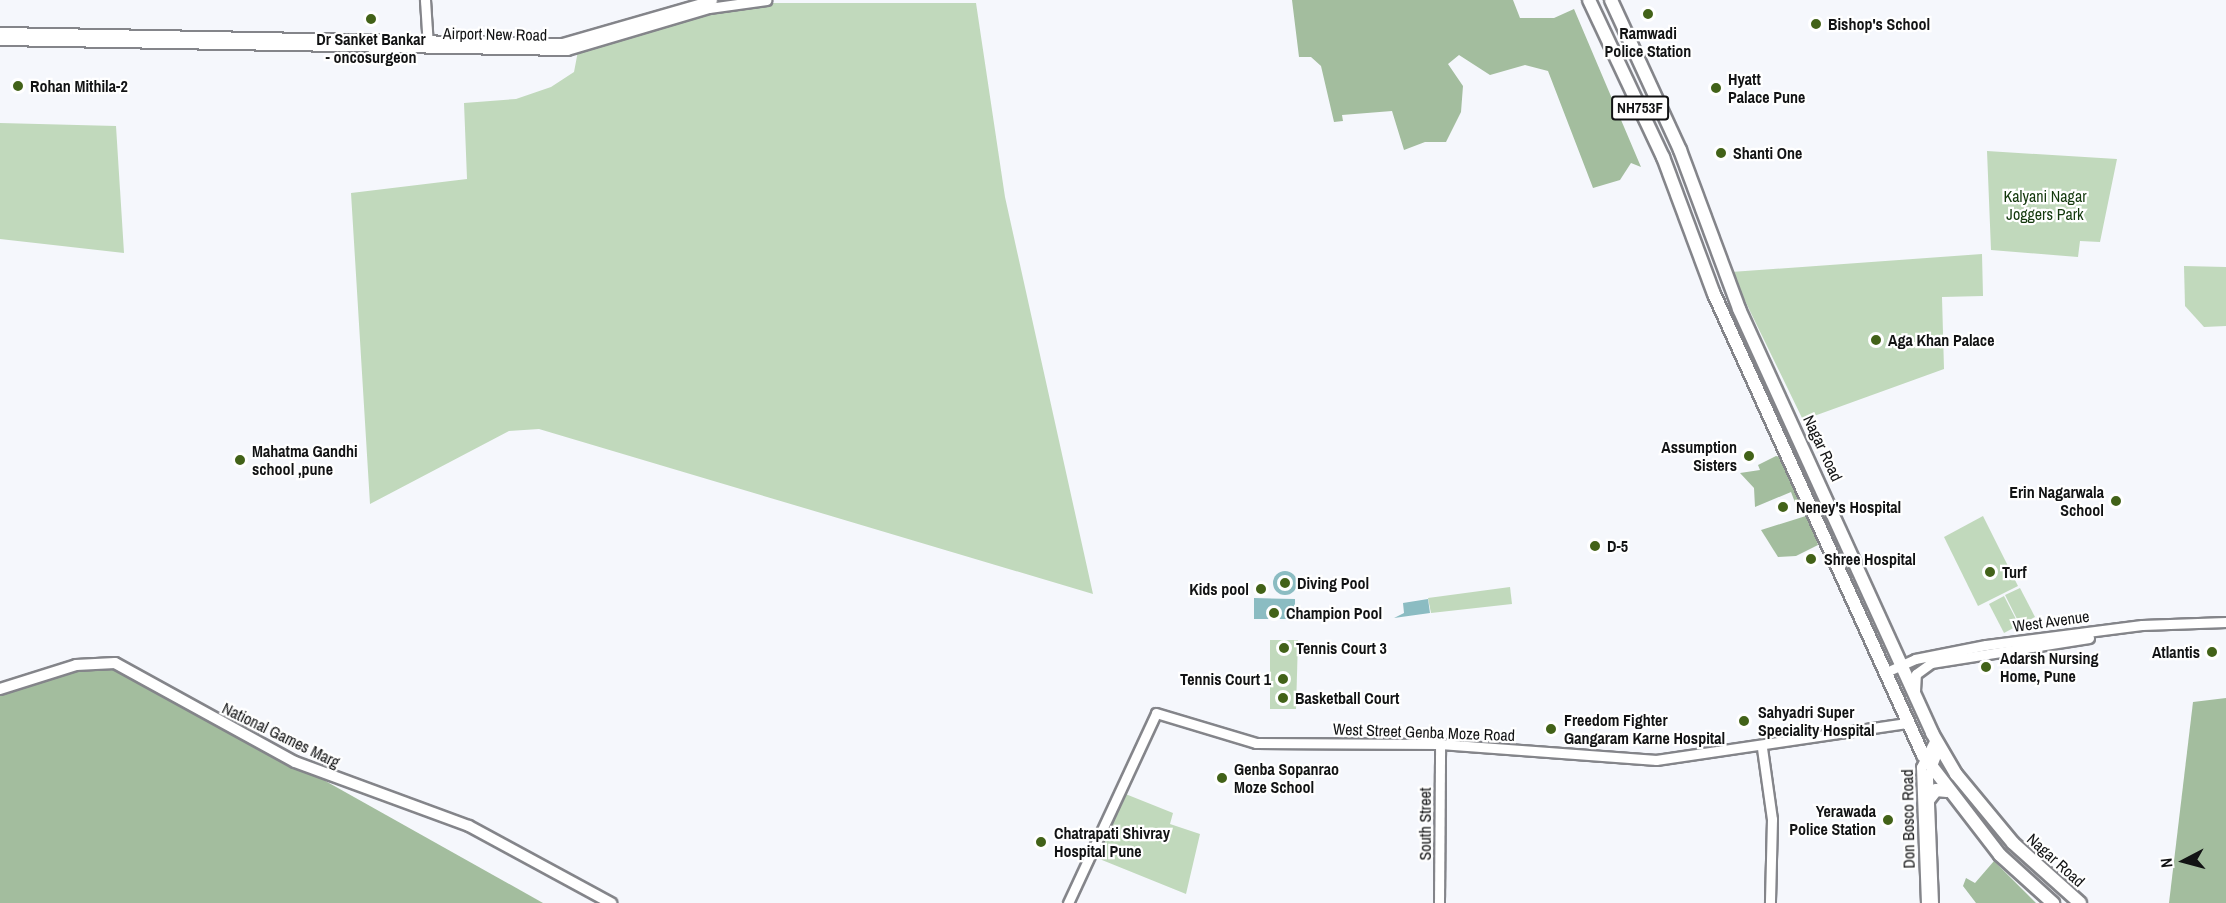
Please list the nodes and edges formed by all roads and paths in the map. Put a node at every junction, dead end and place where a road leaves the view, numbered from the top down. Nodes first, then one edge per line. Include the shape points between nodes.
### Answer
1 (420, 0) edge
2 (425, 0) edge
3 (766, 0) edge
4 (1589, 0) edge
5 (1611, 0) edge
6 (1628, 0) edge
7 (711, 3) edge
8 (1624, 22) junction
9 (0, 32) edge
10 (0, 40) edge
11 (425, 45) junction
12 (1701, 218) junction
13 (1685, 224) junction
14 (1707, 231) junction
15 (1690, 237) junction
16 (2226, 622) edge
17 (2226, 629) edge
18 (1900, 665) junction
19 (1884, 673) junction
20 (0, 688) edge
21 (1917, 701) junction
22 (1908, 723) junction
23 (1937, 743) junction
24 (1440, 744) junction
25 (1762, 748) junction
26 (1926, 760) junction
27 (1947, 791) junction
28 (1929, 799) junction
29 (610, 903) edge
30 (1068, 903) edge
31 (1439, 903) edge
32 (1770, 903) edge
33 (1926, 903) edge
34 (1933, 903) edge
35 (2053, 903) edge
36 (2079, 903) edge

1 - 11 main road
2 - 11 main road
3 - 7 main road, Airport New Road
4 - 13 highway, Nagar Road / NH753F via 1663,157
5 - 8 highway, Nagar Road / NH753F
6 - 8 highway
7 - 11 main road, Airport New Road via 572,42
8 - 12 highway, Nagar Road / NH753F via 1680,150
9 - 11 main road, Airport New Road
10 - 11 main road, Airport New Road
12 - 13 highway via 1695,225
12 - 14 highway, Nagar Road / NH753F
13 - 15 highway, Nagar Road / NH753F
14 - 15 highway
14 - 18 highway, Nagar Road / NH753F
15 - 19 highway, Nagar Road / NH753F
16 - 18 main road, West Avenue via 2142,625 2057,635
17 - 21 main road, West Avenue via 2143,631 1931,663 1916,674
18 - 19 main road, West Avenue
18 - 21 highway, Nagar Road / NH753F
19 - 22 highway, Nagar Road / NH753F
20 - 29 main road, National Games Marg via 76,664 115,663 296,762 469,826
21 - 23 highway, Nagar Road / NH753F
22 - 25 main road, West Street Genba Moze Road
22 - 26 highway, Nagar Road / NH753F
23 - 26 main road, Don Bosco Road
23 - 36 highway, Nagar Road / NH753F via 2013,843
24 - 25 main road, West Street Genba Moze Road via 1653,760
24 - 30 main road, West Street Genba Moze Road via 1256,743 1156,712
24 - 31 main road, South Street
25 - 32 main road via 1772,819
26 - 27 highway, Nagar Road / NH753F
26 - 28 main road, Don Bosco Road
26 - 33 main road, Don Bosco Road
27 - 28 highway via 1936,790
27 - 35 highway, Nagar Road / NH753F via 2000,855
28 - 34 main road, Don Bosco Road

